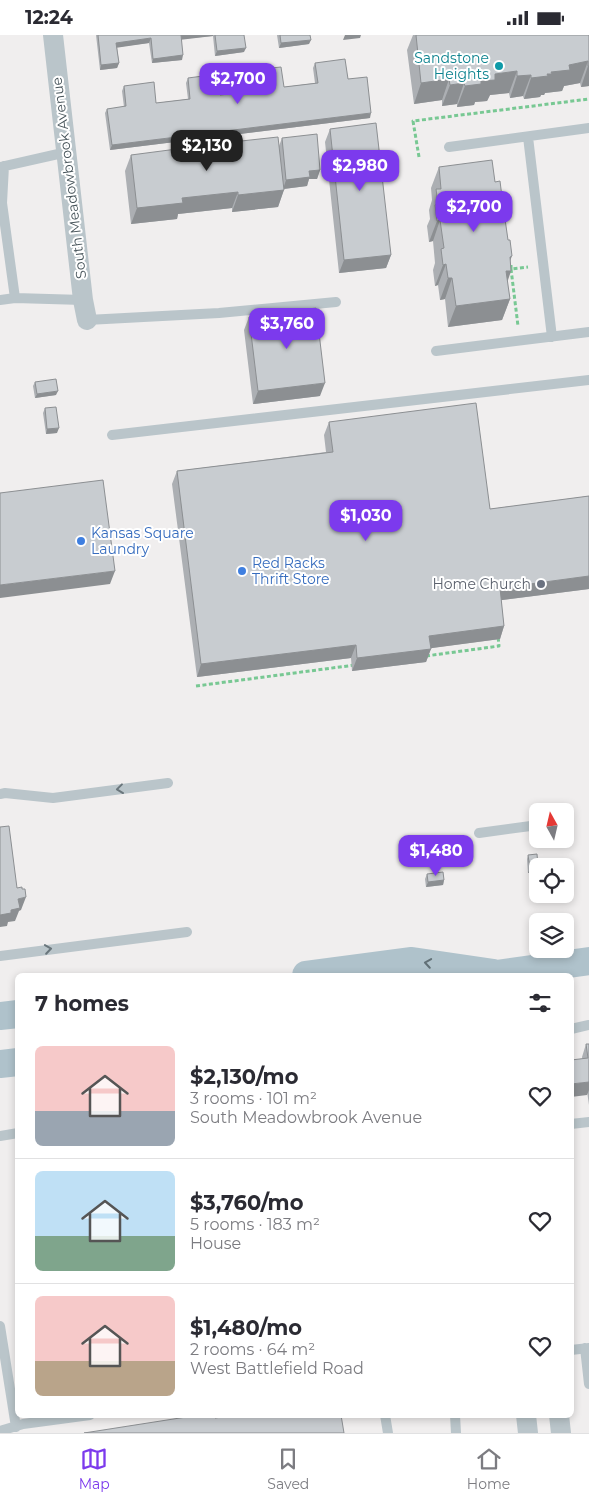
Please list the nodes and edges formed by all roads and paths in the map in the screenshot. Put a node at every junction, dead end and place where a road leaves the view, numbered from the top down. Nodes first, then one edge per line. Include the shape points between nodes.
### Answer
1 (53, 35) edge
2 (589, 99) edge
3 (589, 128) edge
4 (528, 137) junction
5 (449, 147) dead end
6 (67, 152) junction
7 (419, 157) dead end
8 (2, 166) edge
9 (510, 260) edge
10 (544, 265) junction
11 (511, 269) junction
12 (15, 298) junction
13 (0, 299) edge
14 (83, 300) junction
15 (336, 301) dead end
16 (87, 320) joint
17 (518, 327) dead end
18 (589, 332) edge
19 (552, 337) junction
20 (436, 351) dead end
21 (589, 380) edge
22 (112, 435) dead end
23 (498, 628) edge
24 (421, 656) edge
25 (362, 664) edge
26 (196, 686) dead end
27 (168, 783) dead end
28 (0, 794) edge
29 (529, 826) edge
30 (479, 833) dead end
31 (187, 932) dead end
32 (0, 956) edge
33 (589, 961) edge
34 (321, 973) edge
35 (486, 973) edge
36 (499, 973) edge
37 (0, 1010) edge
38 (15, 1010) edge
39 (15, 1014) edge
40 (0, 1016) edge
41 (589, 1025) edge
42 (574, 1028) edge
43 (15, 1062) edge
44 (0, 1065) edge
45 (589, 1122) edge
46 (574, 1124) edge
47 (15, 1134) edge
48 (0, 1136) edge
49 (0, 1326) edge
50 (587, 1348) edge
51 (574, 1350) edge
52 (589, 1384) edge
53 (60, 1418) edge
54 (386, 1418) edge
55 (455, 1418) edge
56 (526, 1418) edge
57 (559, 1418) edge
58 (16, 1427) junction
59 (0, 1431) edge
60 (388, 1433) edge
61 (456, 1433) edge
62 (528, 1433) edge
63 (561, 1433) edge

1 - 6 street, South Meadowbrook Avenue
2 - 7 path via 413,121
3 - 4 lane
4 - 5 lane
4 - 10 lane
6 - 8 lane
6 - 14 street, South Meadowbrook Avenue
8 - 12 lane via 2,203
9 - 11 path
10 - 11 path
10 - 19 lane
11 - 17 path
12 - 13 lane
12 - 14 lane
14 - 16 street, South Meadowbrook Avenue
15 - 16 lane via 218,313
18 - 19 lane
19 - 20 lane
21 - 22 lane
23 - 24 path via 499,646
25 - 26 path
27 -> 28 lane via 53,798
29 - 30 lane
32 -> 31 lane
33 - 36 main road
35 -> 34 main road via 412,961
37 - 38 main road
39 - 40 main road
41 - 42 lane
43 - 44 main road
45 - 46 lane
47 - 48 lane
49 - 58 lane
50 - 51 lane
50 - 52 lane
53 - 58 lane
54 - 60 lane
55 - 61 lane
56 - 62 street
57 - 63 street
58 - 59 lane

